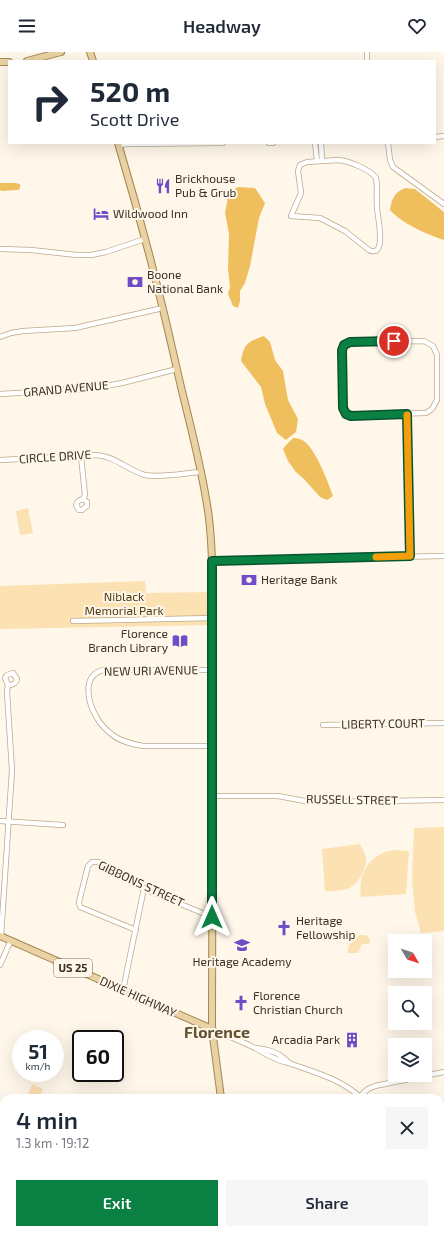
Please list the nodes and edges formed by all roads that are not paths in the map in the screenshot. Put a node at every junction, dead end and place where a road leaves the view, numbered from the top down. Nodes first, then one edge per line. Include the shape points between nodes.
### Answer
1 (61, 52) edge
2 (31, 60) edge
3 (119, 144) edge
4 (314, 144) edge
5 (321, 144) edge
6 (388, 144) edge
7 (319, 161) junction
8 (444, 204) edge
9 (145, 239) junction
10 (0, 249) edge
11 (163, 308) junction
12 (0, 337) edge
13 (178, 369) junction
14 (0, 394) edge
15 (407, 414) junction
16 (81, 456) junction
17 (0, 460) edge
18 (201, 472) junction
19 (83, 499) dead end
20 (410, 556) junction
21 (444, 556) edge
22 (212, 561) junction
23 (213, 618) junction
24 (73, 620) dead end
25 (213, 670) junction
26 (8, 685) dead end
27 (444, 723) edge
28 (323, 726) dead end
29 (212, 746) junction
30 (212, 796) junction
31 (444, 800) edge
32 (0, 821) edge
33 (8, 822) junction
34 (62, 825) dead end
35 (144, 888) junction
36 (212, 917) junction
37 (136, 930) junction
38 (1, 936) edge
39 (10, 940) junction
40 (0, 965) edge
41 (123, 990) junction
42 (212, 1029) junction
43 (444, 1072) edge
44 (220, 1094) edge
45 (356, 1094) edge
46 (363, 1094) edge

1 - 2 main road
3 - 9 main road
4 - 7 street
5 - 7 street
6 - 8 street via 388,155 393,167
7 - 7 street via 349,162 376,178 380,229 379,248 376,251 369,250 345,231 320,218 291,216 301,193 299,168 304,162
9 - 10 street via 91,255
9 - 11 main road
11 - 12 street via 75,328 23,331
11 - 13 main road
13 - 14 street, GRAND AVENUE via 88,389
13 - 18 main road
15 - 15 street via 426,413 436,404 437,355 433,346 424,341 350,342 344,345 343,408 346,414
15 - 20 street
16 - 17 street, CIRCLE DRIVE
16 - 18 street, CIRCLE DRIVE via 105,456 146,475
16 - 19 street via 85,495
18 - 22 main road via 208,510
20 - 21 street
20 - 22 street
22 - 23 main road
23 - 24 street
23 - 25 main road
25 - 29 main road
25 - 29 street, NEW URI AVENUE via 103,670 92,677 88,691 90,704 97,718 107,731 121,740 143,746
26 - 33 street via 12,770
27 - 28 street, LIBERTY COURT
29 - 30 main road
30 - 31 street, RUSSELL STREET via 278,796 323,802
30 - 36 main road
32 - 33 street
33 - 34 street
33 - 38 street
35 - 36 street, GIBBONS STREET
35 - 37 street
35 - 37 street, GIBBONS STREET via 98,862 92,862 88,866 79,902 80,907
36 - 42 main road
37 - 41 street
38 - 39 main road, DIXIE HIGHWAY / US 25
39 - 40 street
39 - 41 main road, DIXIE HIGHWAY / US 25
41 - 42 main road, DIXIE HIGHWAY / US 25
42 - 44 main road
42 - 45 street via 339,1082
43 - 46 street via 374,1086

